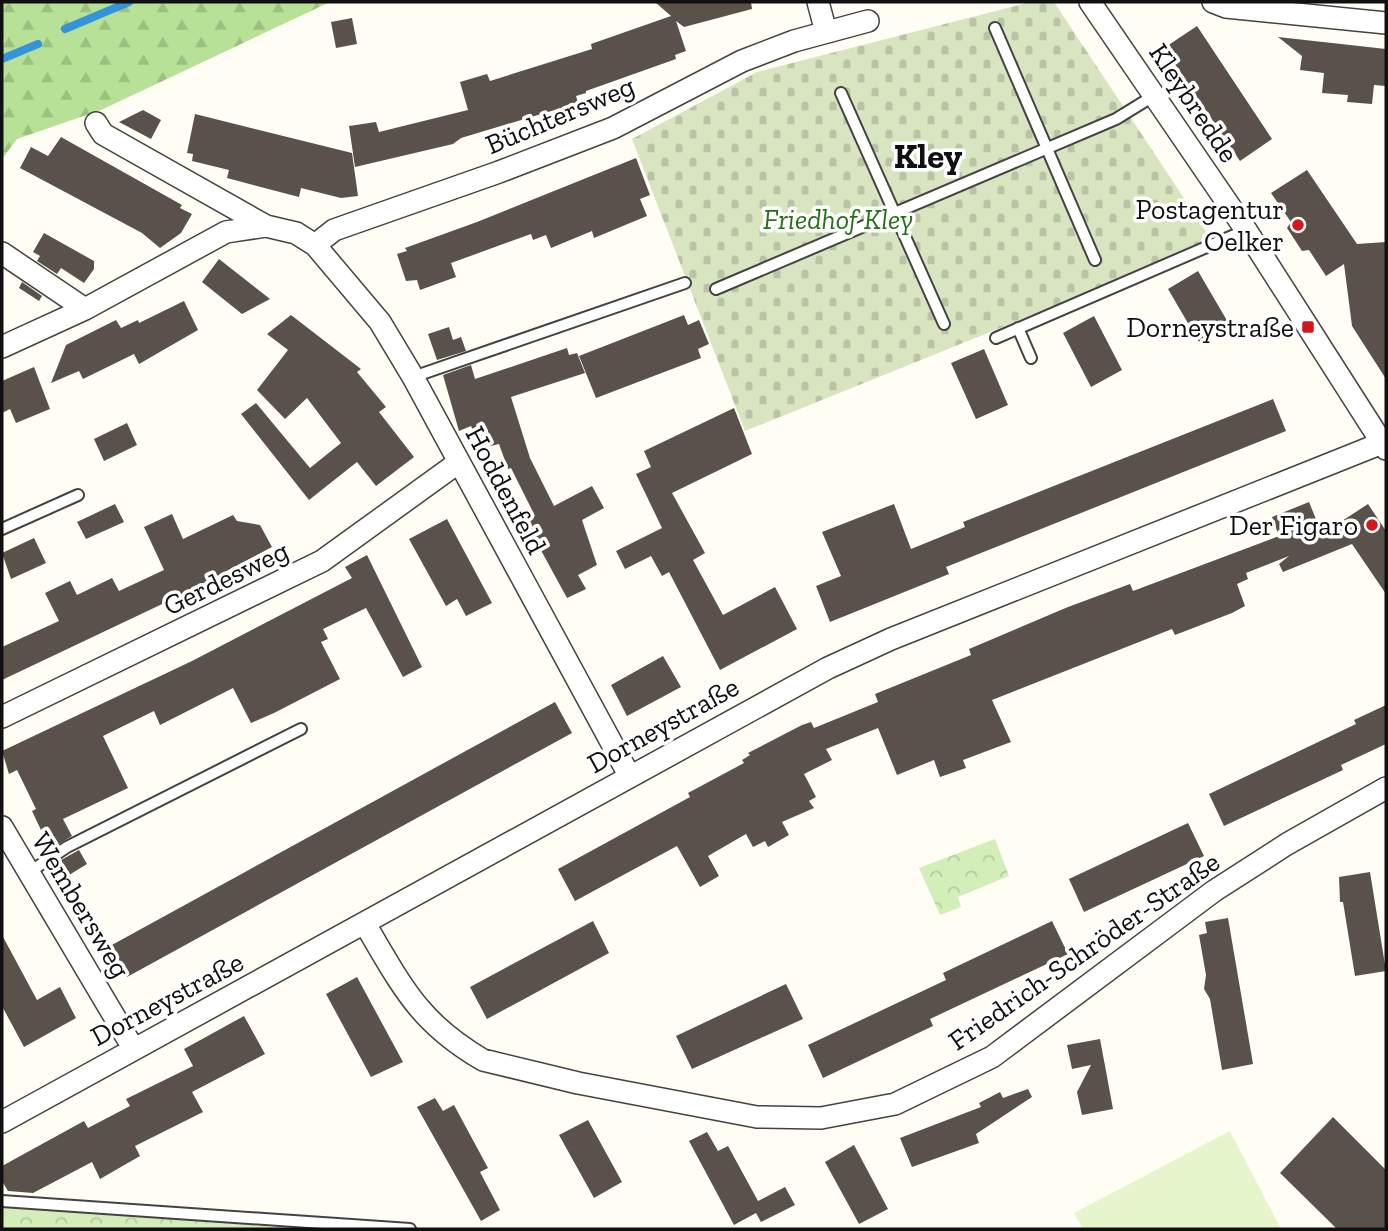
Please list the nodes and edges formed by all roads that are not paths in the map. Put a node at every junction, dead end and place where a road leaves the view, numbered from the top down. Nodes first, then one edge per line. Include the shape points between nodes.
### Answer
1 (818, 2) edge
2 (1090, 2) edge
3 (1213, 2) edge
4 (868, 21) dead end
5 (1386, 23) edge
6 (995, 28) dead end
7 (826, 32) junction
8 (841, 93) dead end
9 (1155, 95) junction
10 (96, 123) dead end
11 (1046, 149) junction
12 (896, 213) junction
13 (266, 226) junction
14 (1246, 230) junction
15 (315, 245) junction
16 (2, 253) edge
17 (1095, 261) dead end
18 (685, 283) dead end
19 (716, 289) dead end
20 (85, 309) junction
21 (944, 324) dead end
22 (1018, 328) junction
23 (996, 338) dead end
24 (2, 347) edge
25 (1031, 358) dead end
26 (412, 377) junction
27 (1384, 446) edge
28 (458, 462) junction
29 (78, 495) dead end
30 (2, 528) edge
31 (2, 717) edge
32 (301, 729) dead end
33 (629, 775) junction
34 (1386, 788) edge
35 (2, 827) edge
36 (28, 873) junction
37 (365, 925) junction
38 (133, 1048) junction
39 (2, 1122) edge
40 (2, 1201) edge
41 (411, 1229) edge

1 - 7 street
2 - 9 street, Kleybredde
3 - 5 street
4 - 7 street, Büchtersweg
6 - 11 lane
7 - 15 street, Büchtersweg via 742,61 613,128 334,230
8 - 12 lane
9 - 11 lane via 1116,119
9 - 14 street, Kleybredde
10 - 13 street via 103,134
11 - 12 lane
11 - 17 lane
12 - 19 lane
12 - 21 lane
13 - 15 street via 296,233
13 - 20 street via 226,232
14 - 22 lane
14 - 27 street, Kleybredde
15 - 26 street, Hoddenfeld via 380,322
16 - 20 street
18 - 26 lane
20 - 24 street
22 - 23 lane
22 - 25 lane
26 - 28 street, Hoddenfeld
27 - 33 street, Dorneystraße via 891,639 788,688
28 - 31 street, Gerdesweg via 322,561
28 - 33 street, Hoddenfeld
29 - 30 lane
32 - 36 lane via 67,847
33 - 37 street, Dorneystraße
34 - 37 street, Friedrich-Schröder-Straße via 1214,891 992,1057 895,1104 821,1118 742,1115 483,1060 418,1009
35 - 36 street, Wembersweg
36 - 38 street, Wembersweg
37 - 38 street, Dorneystraße
38 - 39 street, Dorneystraße
40 - 41 lane

